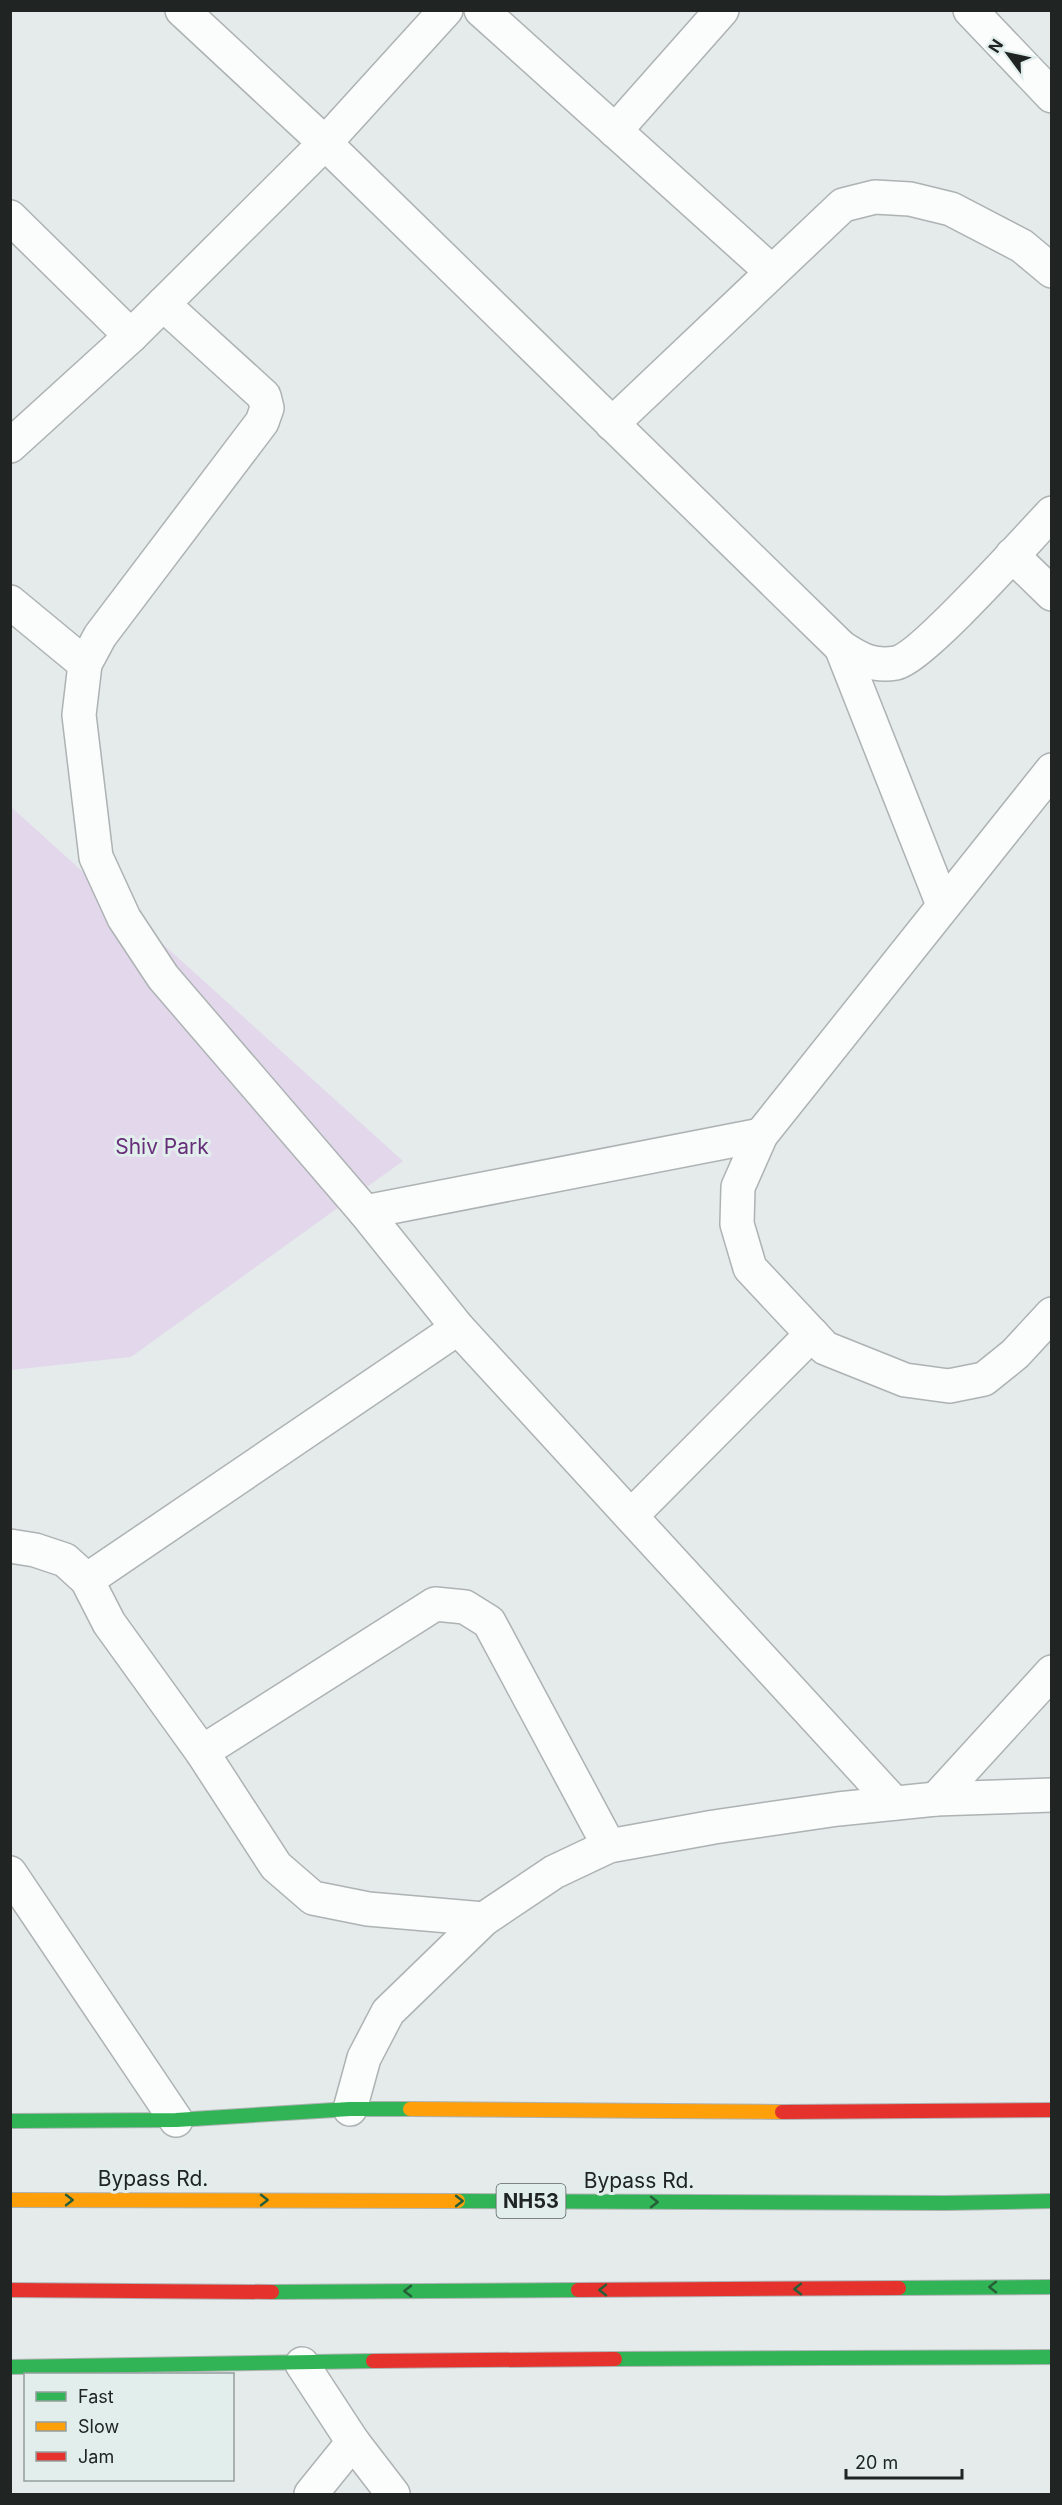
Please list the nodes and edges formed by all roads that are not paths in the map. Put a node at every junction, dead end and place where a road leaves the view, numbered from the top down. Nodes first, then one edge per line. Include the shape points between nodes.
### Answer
1 (183, 10) edge
2 (446, 10) edge
3 (481, 10) edge
4 (722, 10) edge
5 (970, 10) edge
6 (1052, 96) edge
7 (615, 130) junction
8 (325, 143) junction
9 (10, 217) edge
10 (1052, 271) edge
11 (772, 272) junction
12 (163, 304) junction
13 (131, 336) junction
14 (612, 424) junction
15 (10, 446) edge
16 (1052, 513) edge
17 (1012, 555) junction
18 (1052, 594) edge
19 (10, 602) edge
20 (841, 647) junction
21 (85, 664) junction
22 (1052, 770) edge
23 (943, 905) junction
24 (761, 1134) junction
25 (365, 1212) junction
26 (1052, 1314) edge
27 (458, 1328) junction
28 (812, 1334) junction
29 (630, 1516) junction
30 (10, 1546) edge
31 (87, 1580) junction
32 (1052, 1672) edge
33 (202, 1752) junction
34 (1052, 1795) edge
35 (936, 1799) junction
36 (894, 1803) junction
37 (609, 1846) junction
38 (10, 1873) edge
39 (484, 1919) junction
40 (350, 2109) junction
41 (1052, 2110) edge
42 (177, 2120) junction
43 (10, 2121) edge
44 (10, 2200) edge
45 (1052, 2201) edge
46 (1052, 2287) edge
47 (10, 2290) edge
48 (1052, 2357) edge
49 (302, 2364) junction
50 (10, 2367) edge
51 (353, 2442) junction
52 (311, 2494) edge
53 (393, 2494) edge

1 - 8 street
2 - 8 street
3 - 7 street
4 - 7 street
5 - 6 street
7 - 11 street
8 - 12 street
8 - 14 street
9 - 13 street
10 - 11 street via 1022,246 951,209 910,199 875,197 843,205
11 - 14 street
12 - 13 street
12 - 21 street via 264,396 267,408 262,422 100,636
13 - 15 street
14 - 20 street
16 - 17 street
17 - 18 street
17 - 20 street via 926,645 897,663 865,662
19 - 21 street
20 - 23 street
21 - 25 street via 79,715 96,857 112,894 130,928 182,1000
22 - 23 street
23 - 24 street
24 - 25 street
24 - 28 street via 738,1187 737,1224 750,1268
25 - 27 street
26 - 28 street via 1016,1354 984,1379 949,1386 905,1380 825,1348
27 - 29 street
27 - 31 street
28 - 29 street
29 - 36 street
30 - 31 street via 65,1560
31 - 33 street via 109,1623
32 - 35 street
33 - 37 street via 435,1604 465,1607 489,1622
33 - 39 street via 276,1866 313,1898 368,1909
34 - 35 street
35 - 36 street
36 - 37 street via 714,1827
37 - 39 street via 554,1872
38 - 42 street
39 - 40 street via 388,2012 364,2058
40 - 41 main road via 896,2113
40 - 42 main road
42 - 43 main road
44 -> 45 main road, Bypass Rd. / NH53
46 -> 47 main road
48 - 49 main road
49 - 50 main road
49 - 51 street
51 - 52 street
51 - 53 street

